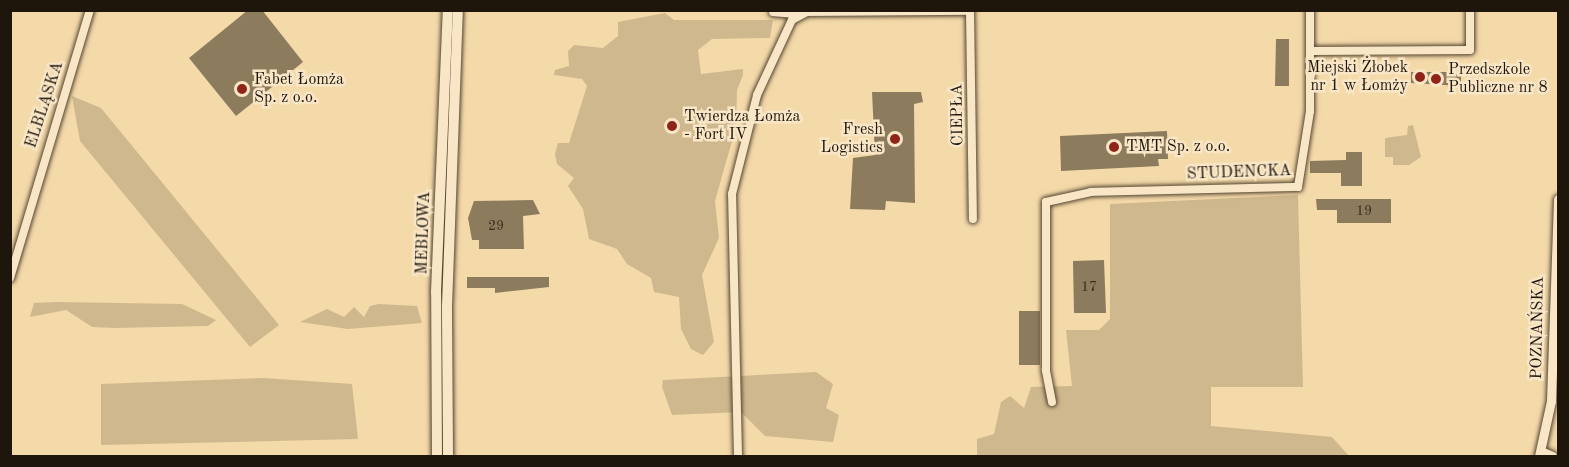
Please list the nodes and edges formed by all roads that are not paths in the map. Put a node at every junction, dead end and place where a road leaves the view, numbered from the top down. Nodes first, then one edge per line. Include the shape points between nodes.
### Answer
1 (90, 10) edge
2 (448, 10) edge
3 (458, 10) edge
4 (1310, 10) edge
5 (1470, 10) edge
6 (788, 11) edge
7 (970, 11) edge
8 (773, 12) dead end
9 (798, 14) junction
10 (1310, 51) junction
11 (1558, 199) edge
12 (973, 219) dead end
13 (10, 278) edge
14 (1052, 402) dead end
15 (1540, 454) edge
16 (437, 456) edge
17 (448, 456) edge
18 (738, 456) edge
19 (1552, 456) edge

1 - 13 street, ELBLĄSKA
2 - 16 main road, MEBLOWA via 436,291
3 - 17 main road, MEBLOWA via 447,298
4 - 10 street, STUDENCKA
5 - 10 street via 1470,50
6 - 8 street
6 - 9 street
7 - 9 street
7 - 12 street, CIEPŁA
9 - 18 street via 757,95 732,194
10 - 14 street, STUDENCKA via 1310,111 1298,187 1091,192 1048,199 1043,209 1046,359
11 - 15 street, POZNAŃSKA via 1551,401
15 - 19 street

